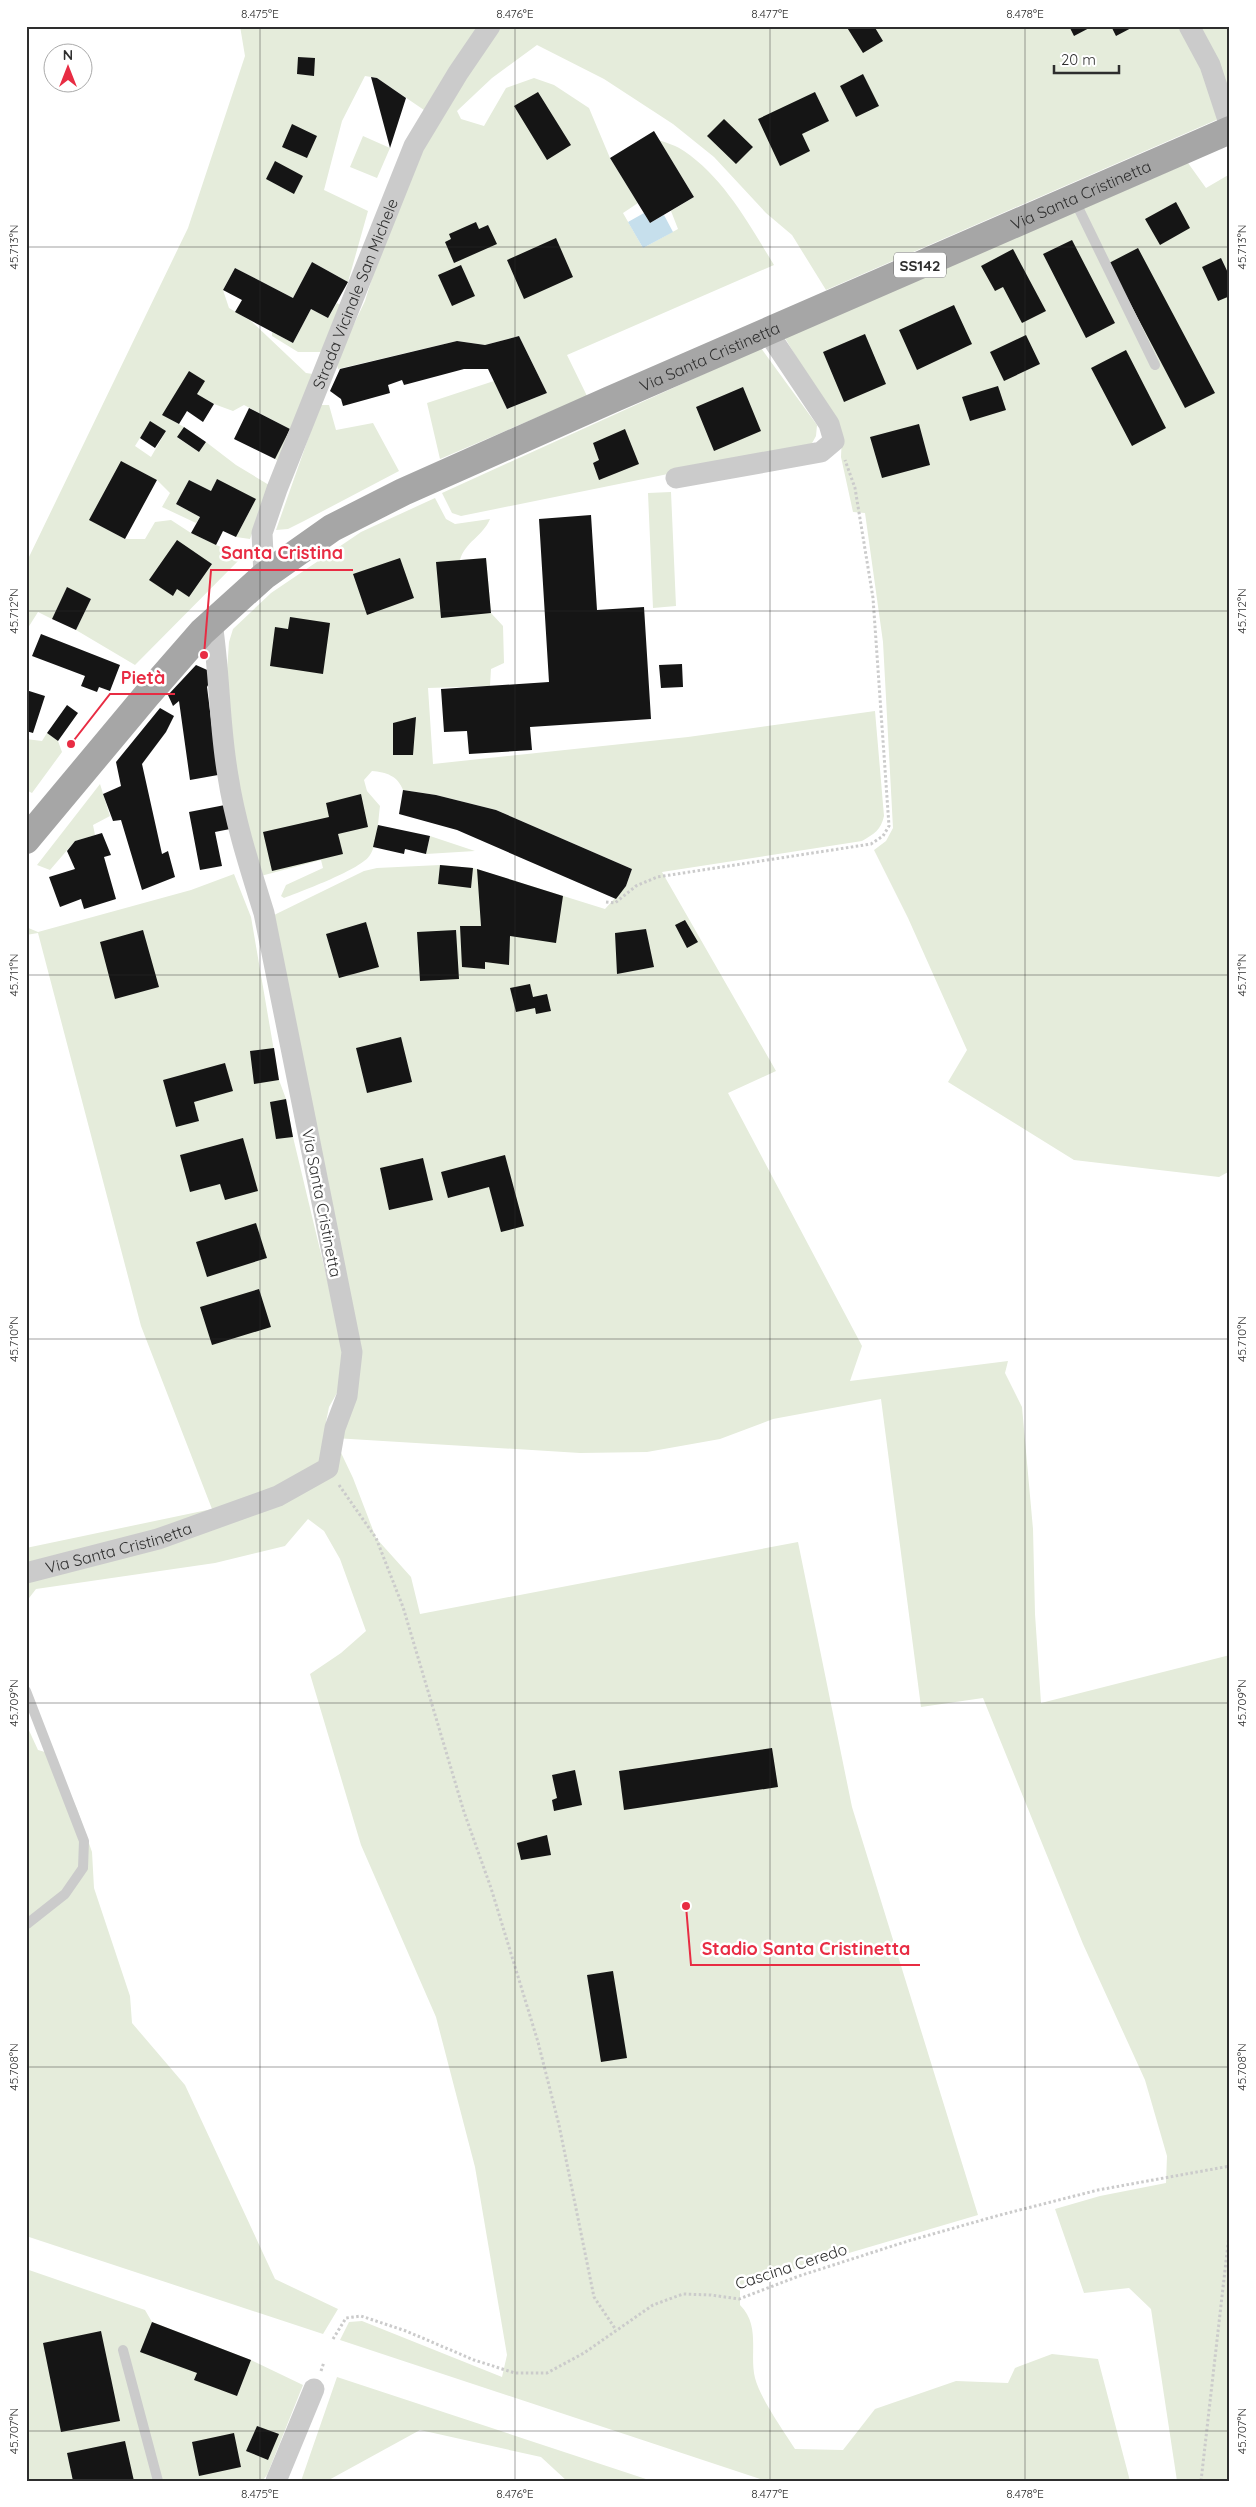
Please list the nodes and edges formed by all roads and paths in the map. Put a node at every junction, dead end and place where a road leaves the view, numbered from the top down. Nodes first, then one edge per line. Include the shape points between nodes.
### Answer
1 (490, 26) edge
2 (1189, 26) edge
3 (1230, 126) edge
4 (1230, 130) edge
5 (1073, 198) junction
6 (768, 331) junction
7 (1155, 365) dead end
8 (834, 441) junction
9 (676, 478) dead end
10 (264, 576) junction
11 (212, 623) junction
12 (27, 839) edge
13 (606, 902) dead end
14 (328, 1468) junction
15 (26, 1573) edge
16 (26, 1691) edge
17 (28, 1924) dead end
18 (1230, 2166) edge
19 (1230, 2226) edge
20 (616, 2330) junction
21 (333, 2339) dead end
22 (123, 2350) dead end
23 (314, 2389) dead end
24 (158, 2481) edge
25 (276, 2481) edge
26 (1201, 2481) edge

1 - 10 street, Strada Vicinale San Michele via 414,146 262,533
2 - 3 street via 1210,65
4 - 5 main road, Via Santa Cristinetta / SS142
5 - 6 main road, Via Santa Cristinetta / SS142
5 - 7 lane
6 - 8 street via 829,424
6 - 10 main road, Via Santa Cristinetta / SS142 via 403,492 332,528
8 - 9 street via 821,452
8 - 13 path via 844,457 855,488 873,598 889,826 871,844 656,877 636,886 616,903
10 - 11 main road, Via Santa Cristinetta
11 - 12 main road, Via Santa Cristinetta via 147,694
11 - 14 street, Via Santa Cristinetta via 228,776 245,852 264,913 352,1352 347,1396 335,1428
14 - 15 street, Via Santa Cristinetta via 278,1496 158,1539
14 - 20 path via 376,1538 403,1607 458,1793 538,2042 559,2125 594,2297
16 - 17 lane via 84,1841 83,1868 65,1894
18 - 20 path, Cascina Ceredo via 1098,2190 1000,2215 908,2240 739,2299 683,2294 654,2305
19 - 26 path
20 - 21 path, Cascina Ceredo via 584,2353 547,2373 516,2373 361,2316 346,2318
22 - 24 lane
23 - 25 street

